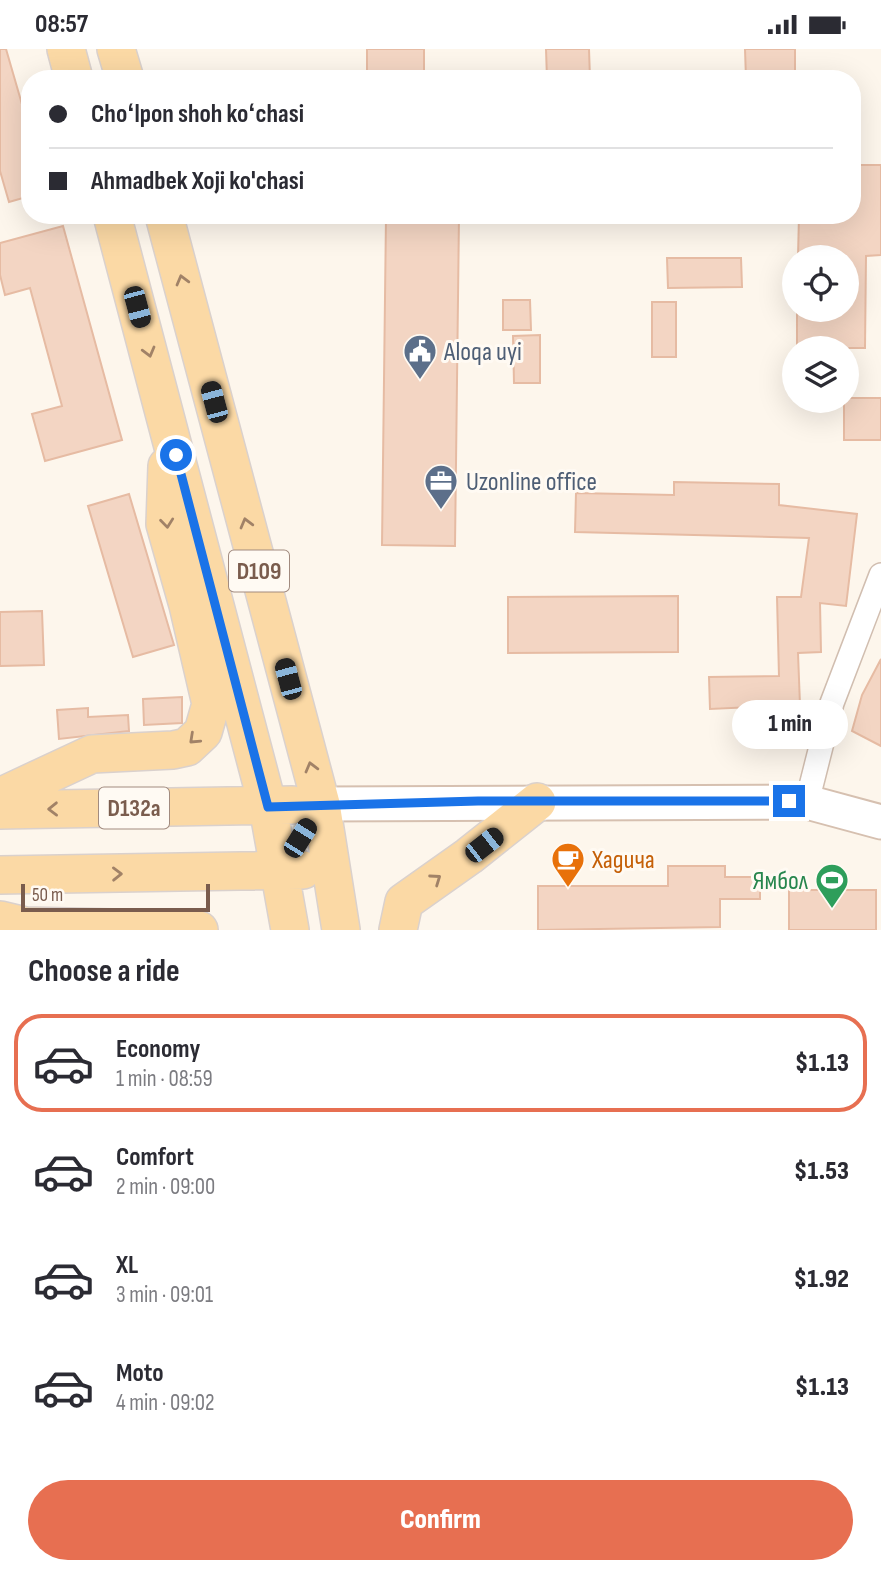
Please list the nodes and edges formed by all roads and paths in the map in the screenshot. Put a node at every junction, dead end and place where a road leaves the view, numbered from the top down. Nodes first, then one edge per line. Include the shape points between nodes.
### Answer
1 (66, 49) edge
2 (117, 49) edge
3 (72, 70) edge
4 (123, 70) edge
5 (114, 224) edge
6 (166, 224) edge
7 (169, 430) junction
8 (881, 575) edge
9 (0, 797) edge
10 (537, 801) junction
11 (807, 801) junction
12 (321, 804) junction
13 (268, 807) junction
14 (0, 810) edge
15 (881, 822) edge
16 (300, 838) junction
17 (331, 868) junction
18 (279, 872) junction
19 (0, 875) edge
20 (0, 920) edge
21 (199, 930) edge
22 (290, 930) edge
23 (341, 930) edge
24 (398, 930) edge

1 - 3 main road
2 - 4 main road
5 -> 7 main road, D109
12 -> 6 main road, D109
7 -> 9 main road via 165,524 205,672 211,704 207,723 187,747 92,754
7 - 13 main road, D109
8 - 11 street via 832,703
10 - 11 street
10 - 12 street
24 -> 10 main road via 404,902
11 - 15 street
12 - 13 main road
12 - 16 main road
12 - 17 main road, D109
13 -> 14 main road, D132a
13 - 16 main road
13 - 18 main road, D109
16 - 17 main road
16 - 18 main road
17 - 18 main road
17 - 23 main road, D109
19 -> 18 main road
18 - 22 main road, D109
20 - 21 main road via 25,926

